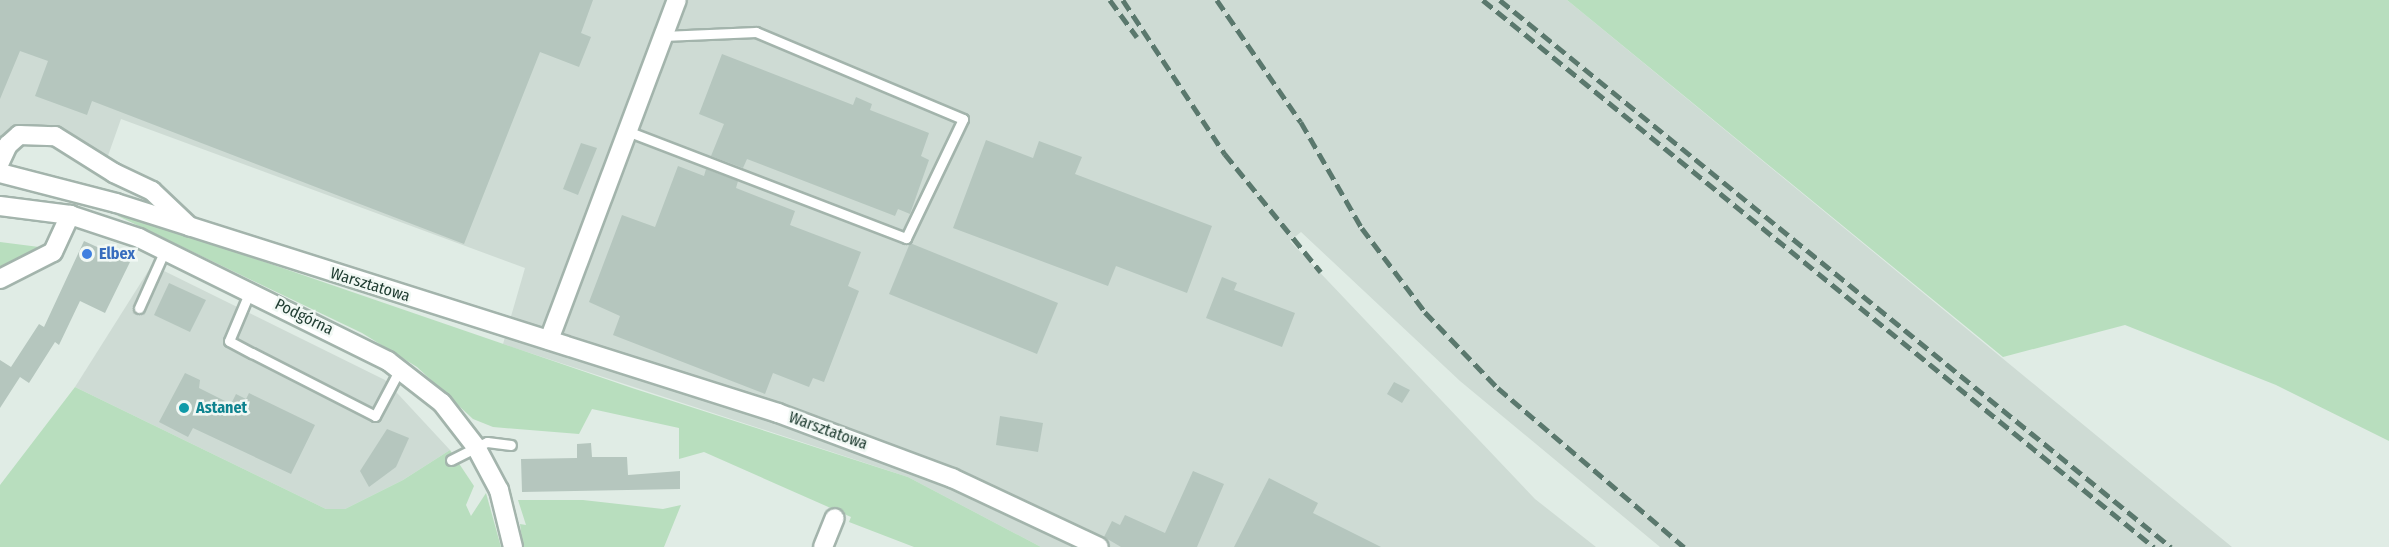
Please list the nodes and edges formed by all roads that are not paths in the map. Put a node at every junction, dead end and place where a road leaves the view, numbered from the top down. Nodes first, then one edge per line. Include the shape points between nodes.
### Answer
1 (677, 0) edge
2 (663, 36) junction
3 (627, 131) junction
4 (0, 162) edge
5 (0, 173) edge
6 (0, 206) edge
7 (70, 215) junction
8 (192, 230) junction
9 (165, 250) junction
10 (0, 279) edge
11 (250, 291) junction
12 (139, 308) dead end
13 (549, 340) junction
14 (400, 369) junction
15 (511, 445) dead end
16 (476, 447) junction
17 (451, 460) dead end
18 (835, 518) dead end
19 (513, 547) edge
20 (823, 547) edge
21 (1099, 547) edge

1 - 2 street
2 - 3 street
2 - 3 lane via 756,32 963,119 906,238
3 - 13 street
4 - 8 street, Warsztatowa via 8,145 19,135 55,136 114,173 152,191
5 - 8 street, Warsztatowa via 116,203
6 - 7 street, Podgórna
7 - 9 street, Podgórna
7 - 10 street via 53,252
8 - 13 street, Warsztatowa
9 - 11 street, Podgórna
9 - 12 lane
11 - 14 street, Podgórna via 349,339
11 - 14 lane via 229,341 375,416
13 - 21 street, Warsztatowa via 745,402 884,452 952,478
14 - 16 street, Podgórna via 442,403
15 - 16 lane via 487,442
16 - 17 lane
16 - 19 street, Podgórna via 499,490
18 - 20 street

